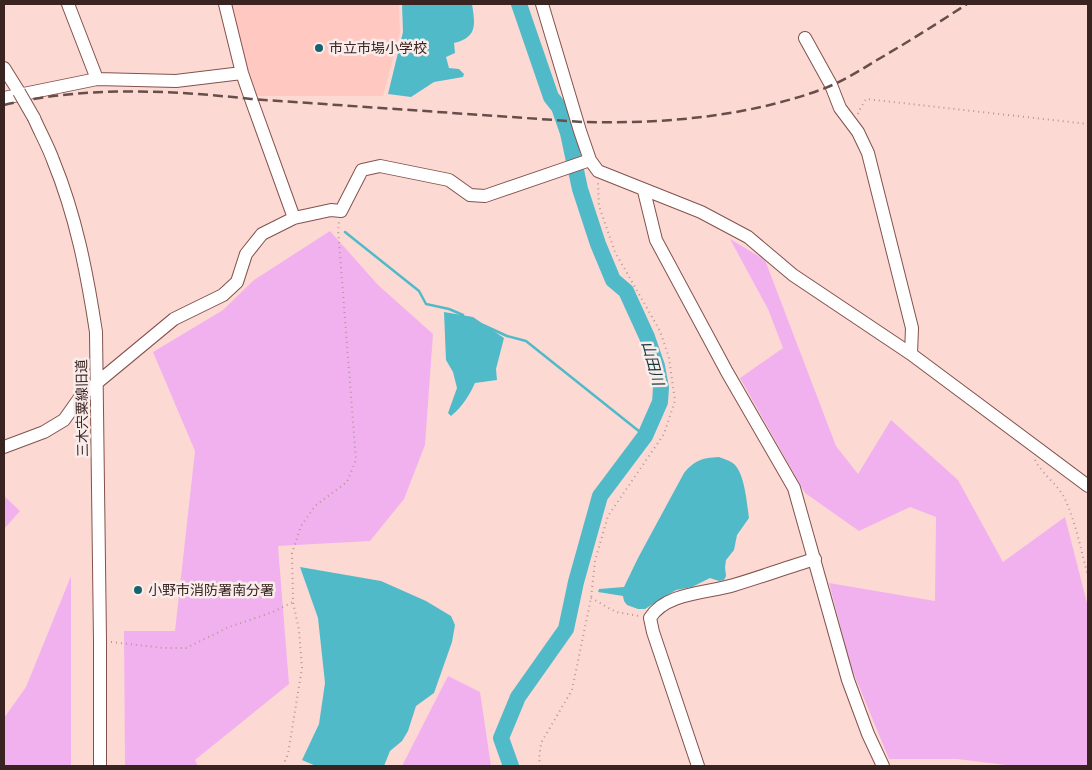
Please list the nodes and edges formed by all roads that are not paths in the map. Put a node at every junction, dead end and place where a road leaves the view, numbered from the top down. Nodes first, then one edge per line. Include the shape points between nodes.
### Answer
1 (68, 4) edge
2 (225, 4) edge
3 (542, 4) edge
4 (805, 38) dead end
5 (4, 68) edge
6 (242, 73) junction
7 (97, 79) junction
8 (4, 98) edge
9 (590, 160) junction
10 (644, 191) junction
11 (294, 218) junction
12 (911, 354) junction
13 (97, 382) junction
14 (4, 447) edge
15 (1088, 486) edge
16 (815, 558) junction
17 (100, 766) edge
18 (698, 766) edge
19 (883, 766) edge

1 - 7 street
2 - 6 street
3 - 9 street
4 - 12 street via 840,108 858,132 868,153 912,328
5 - 13 street, 三木宍粟線旧道, bridge via 34,118 69,203 89,287 96,332
6 - 7 street via 176,81
6 - 11 street
7 - 8 street
9 - 10 street via 598,171
9 - 11 street via 485,196 470,195 449,180 374,167 362,170 341,211
10 - 12 street via 701,212 748,237 793,275
10 - 16 street via 656,240 794,488
11 - 13 street via 262,234 246,254 238,282 223,295 174,319
12 - 15 street
13 - 14 street via 81,396 64,420 44,432
13 - 17 street, 三木宍粟線旧道
16 - 18 street via 732,586 688,594 656,610 650,618
16 - 19 street via 848,680

